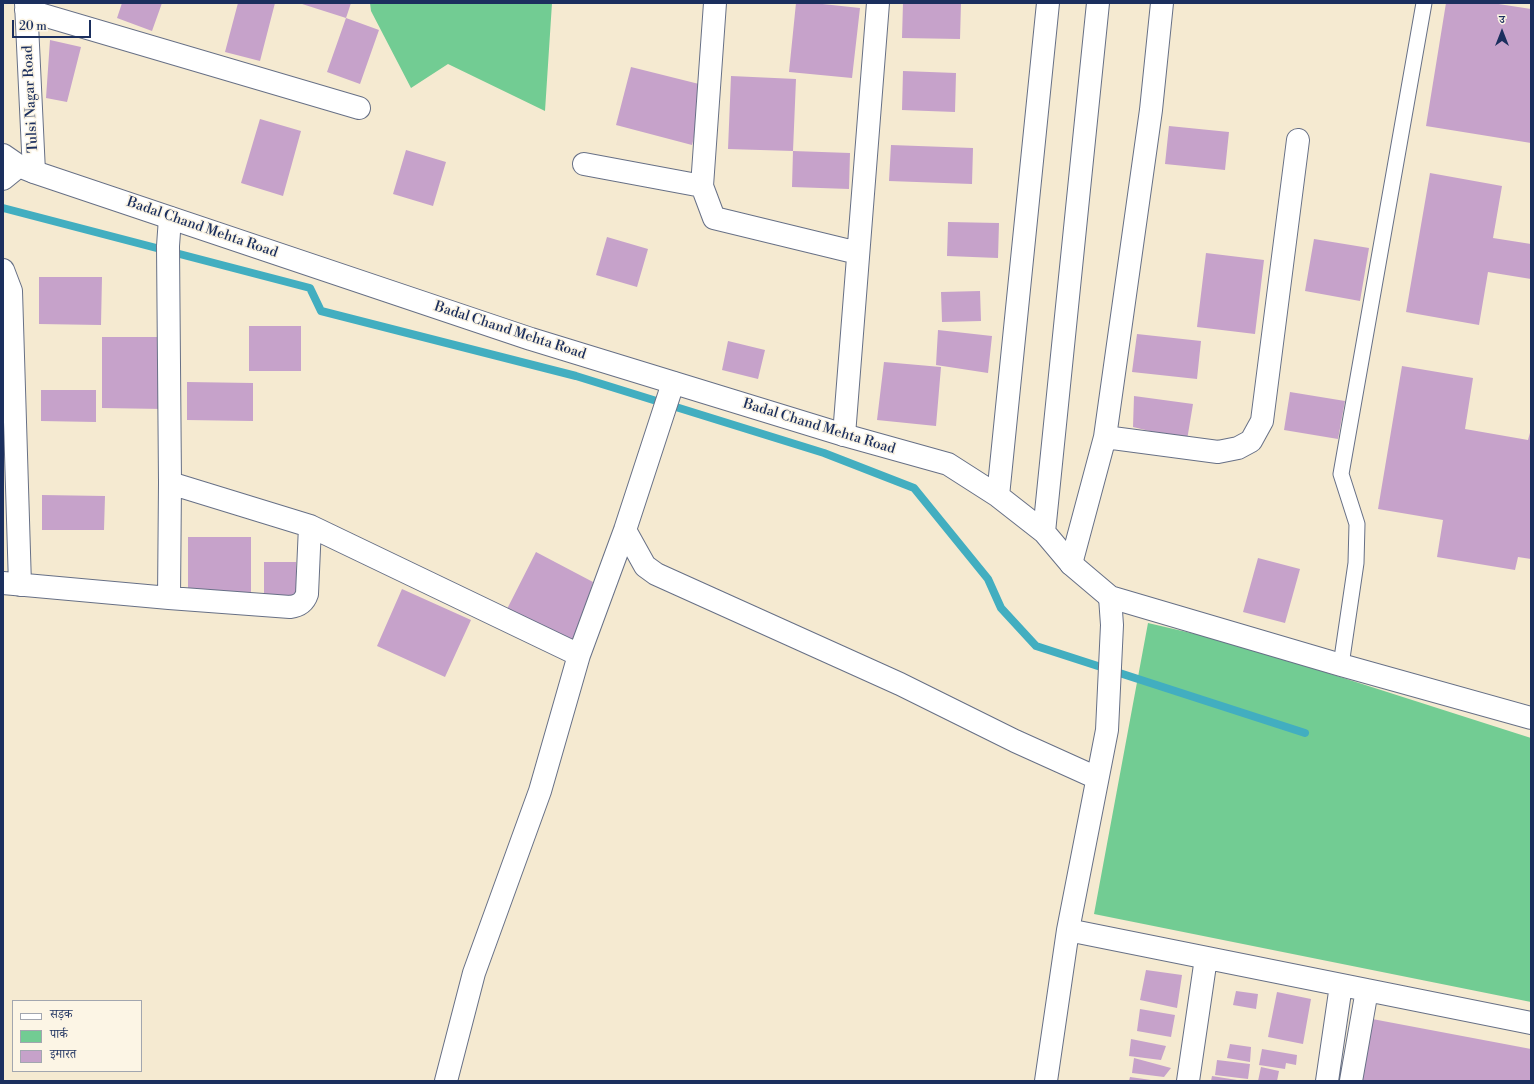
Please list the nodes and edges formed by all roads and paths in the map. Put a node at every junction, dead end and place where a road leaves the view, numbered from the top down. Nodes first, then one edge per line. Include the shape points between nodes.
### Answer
1 (715, 3) edge
2 (878, 3) edge
3 (1048, 3) edge
4 (1098, 3) edge
5 (1162, 3) edge
6 (1424, 3) edge
7 (26, 6) edge
8 (359, 108) dead end
9 (1298, 140) dead end
10 (584, 164) dead end
11 (15, 168) edge
12 (702, 186) junction
13 (170, 218) junction
14 (858, 252) junction
15 (3, 270) edge
16 (667, 401) junction
17 (844, 436) junction
18 (1105, 437) junction
19 (170, 483) junction
20 (998, 496) junction
21 (310, 526) junction
22 (624, 530) junction
23 (1044, 532) junction
24 (1071, 564) junction
25 (11, 584) edge
26 (169, 598) junction
27 (1110, 598) junction
28 (579, 655) junction
29 (1341, 665) junction
30 (1531, 718) edge
31 (1098, 778) junction
32 (1068, 930) junction
33 (1206, 958) junction
34 (1342, 985) junction
35 (1367, 990) junction
36 (1531, 1023) edge
37 (446, 1081) edge
38 (1046, 1081) edge
39 (1188, 1081) edge
40 (1327, 1081) edge
41 (1351, 1081) edge

1 - 12 street
2 - 14 street
3 - 20 street
4 - 23 street
5 - 18 street via 1151,110
6 - 29 lane via 1342,474 1357,524 1356,563
7 - 8 street
7 - 11 street, Tulsi Nagar Road
9 - 18 street via 1262,422 1251,441 1238,448 1218,452
10 - 12 street
11 - 13 street, Badal Chand Mehta Road
12 - 14 street via 714,218
13 - 16 street, Badal Chand Mehta Road via 531,339
13 - 19 street
14 - 17 street
15 - 25 street via 12,291
16 - 17 street, Badal Chand Mehta Road
16 - 22 street
17 - 20 street, Badal Chand Mehta Road via 948,464
18 - 24 street
19 - 21 street
19 - 26 street
20 - 23 street, Badal Chand Mehta Road
21 - 26 street via 307,594 298,606
21 - 28 street
22 - 28 street
22 - 31 street via 645,566 656,574 900,684
23 - 24 street, Badal Chand Mehta Road
24 - 27 street, Badal Chand Mehta Road
25 - 26 street
27 - 29 street
27 - 31 street via 1112,625 1107,730
28 - 37 street via 540,791 474,973
29 - 30 street
31 - 32 street
32 - 33 street
32 - 38 street
33 - 34 street
33 - 39 street
34 - 35 street
34 - 40 street
35 - 36 street
35 - 41 street

